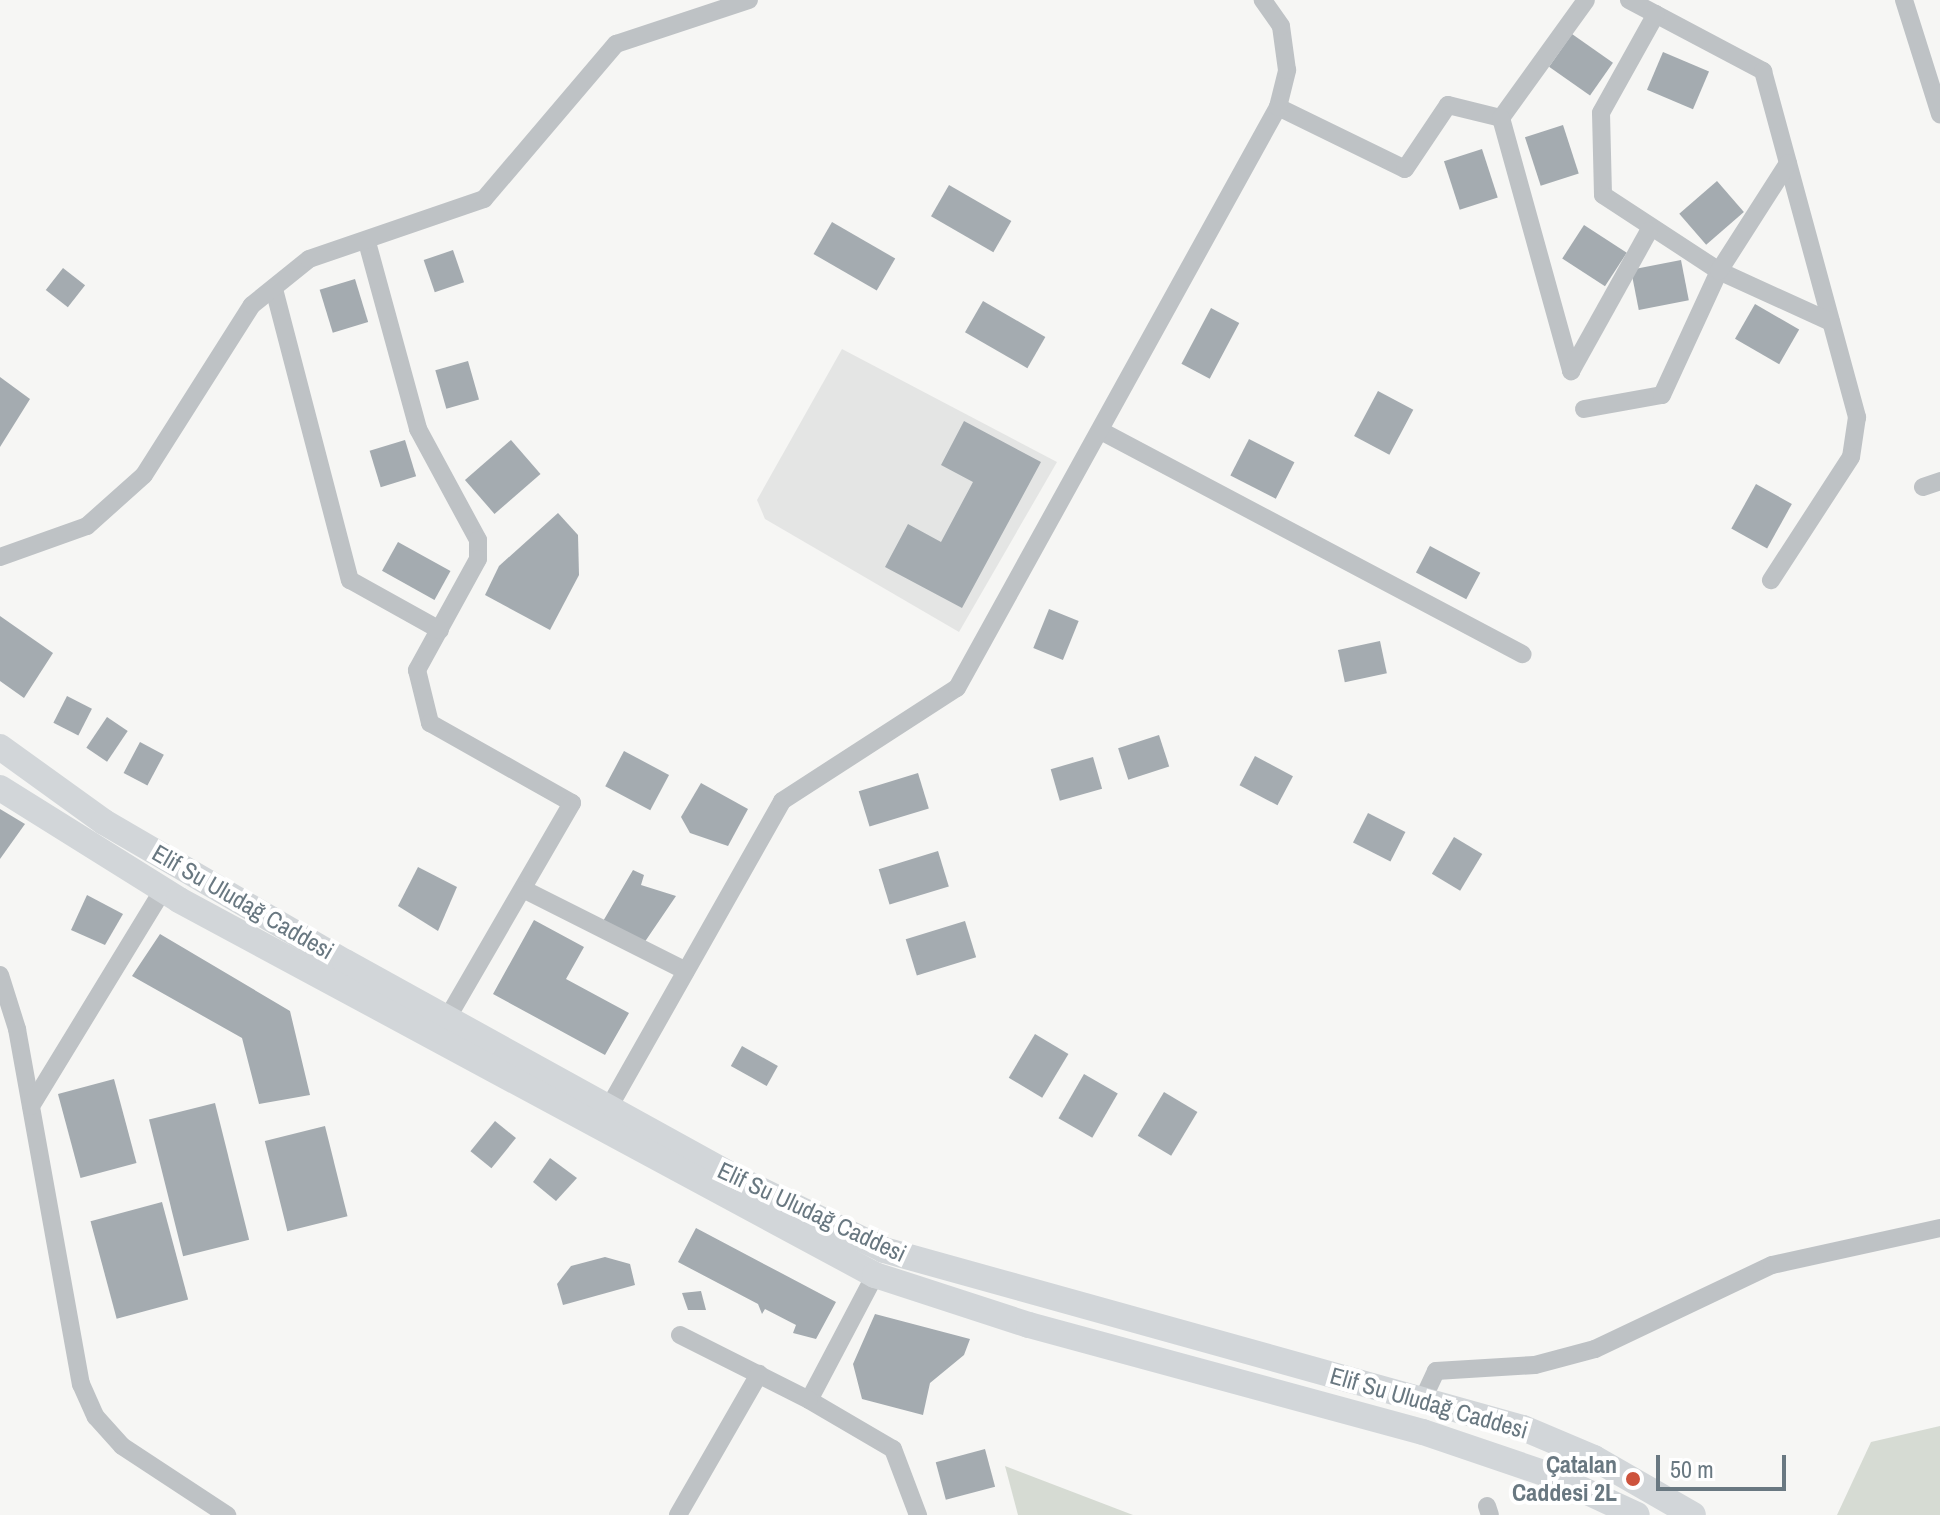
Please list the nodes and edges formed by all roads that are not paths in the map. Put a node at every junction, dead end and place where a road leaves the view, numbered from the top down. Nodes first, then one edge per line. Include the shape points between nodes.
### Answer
1 (749, 0) edge
2 (1263, 0) edge
3 (1586, 0) edge
4 (1629, 0) edge
5 (1904, 0) edge
6 (714, 6) edge
7 (1656, 14) junction
8 (1278, 107) junction
9 (1940, 114) edge
10 (1501, 118) junction
11 (1788, 163) junction
12 (1649, 231) junction
13 (367, 242) junction
14 (1719, 271) junction
15 (274, 289) junction
16 (1831, 322) junction
17 (1584, 409) dead end
18 (1101, 431) junction
19 (0, 557) edge
20 (1771, 580) dead end
21 (440, 630) junction
22 (1523, 654) dead end
23 (0, 747) edge
24 (0, 788) edge
25 (163, 890) junction
26 (525, 890) junction
27 (686, 971) junction
28 (0, 975) edge
29 (448, 1017) junction
30 (31, 1106) junction
31 (608, 1109) junction
32 (1940, 1228) edge
33 (875, 1275) junction
34 (680, 1335) dead end
35 (759, 1374) junction
36 (1423, 1399) junction
37 (809, 1400) junction
38 (227, 1515) edge
39 (678, 1515) edge
40 (918, 1515) edge
41 (1637, 1515) edge
42 (1693, 1515) edge

1 - 6 street
2 - 8 street via 1281,26 1285,55
3 - 10 street
4 - 7 street
5 - 9 street
6 - 13 street via 616,44 484,199
7 - 11 street via 1763,71
7 - 12 street via 1601,113 1597,152 1603,195
8 - 10 street via 1405,169 1448,105
8 - 18 street
10 - 12 street via 1571,371
11 - 14 street
11 - 16 street
12 - 14 street
13 - 15 street via 309,259
13 - 21 street via 418,429 478,540 478,559
14 - 16 street
14 - 17 street via 1662,395
15 - 19 street via 252,305 144,475 87,526
15 - 21 street via 350,580
16 - 20 street via 1857,417 1851,457
18 - 22 street
18 - 27 street via 957,688 782,801
21 - 26 street via 417,670 430,723 572,803
23 - 29 main road, Elif Su Uludağ Caddesi via 104,822
24 - 25 main road, Elif Su Uludağ Caddesi
25 - 30 street
25 - 33 main road, Elif Su Uludağ Caddesi
26 - 27 street
26 - 29 street
27 - 31 street
28 - 30 street
29 - 31 main road, Elif Su Uludağ Caddesi
30 - 38 street via 81,1384 96,1417 153,1470
31 - 36 main road, Elif Su Uludağ Caddesi via 884,1250
32 - 36 street via 1772,1265 1595,1349 1535,1365 1436,1371
33 - 37 street
33 - 41 main road, Elif Su Uludağ Caddesi via 1029,1325 1423,1432 1555,1477
34 - 35 street
35 - 37 street
35 - 39 street
36 - 42 main road, Elif Su Uludağ Caddesi via 1594,1458
37 - 40 street via 893,1449

